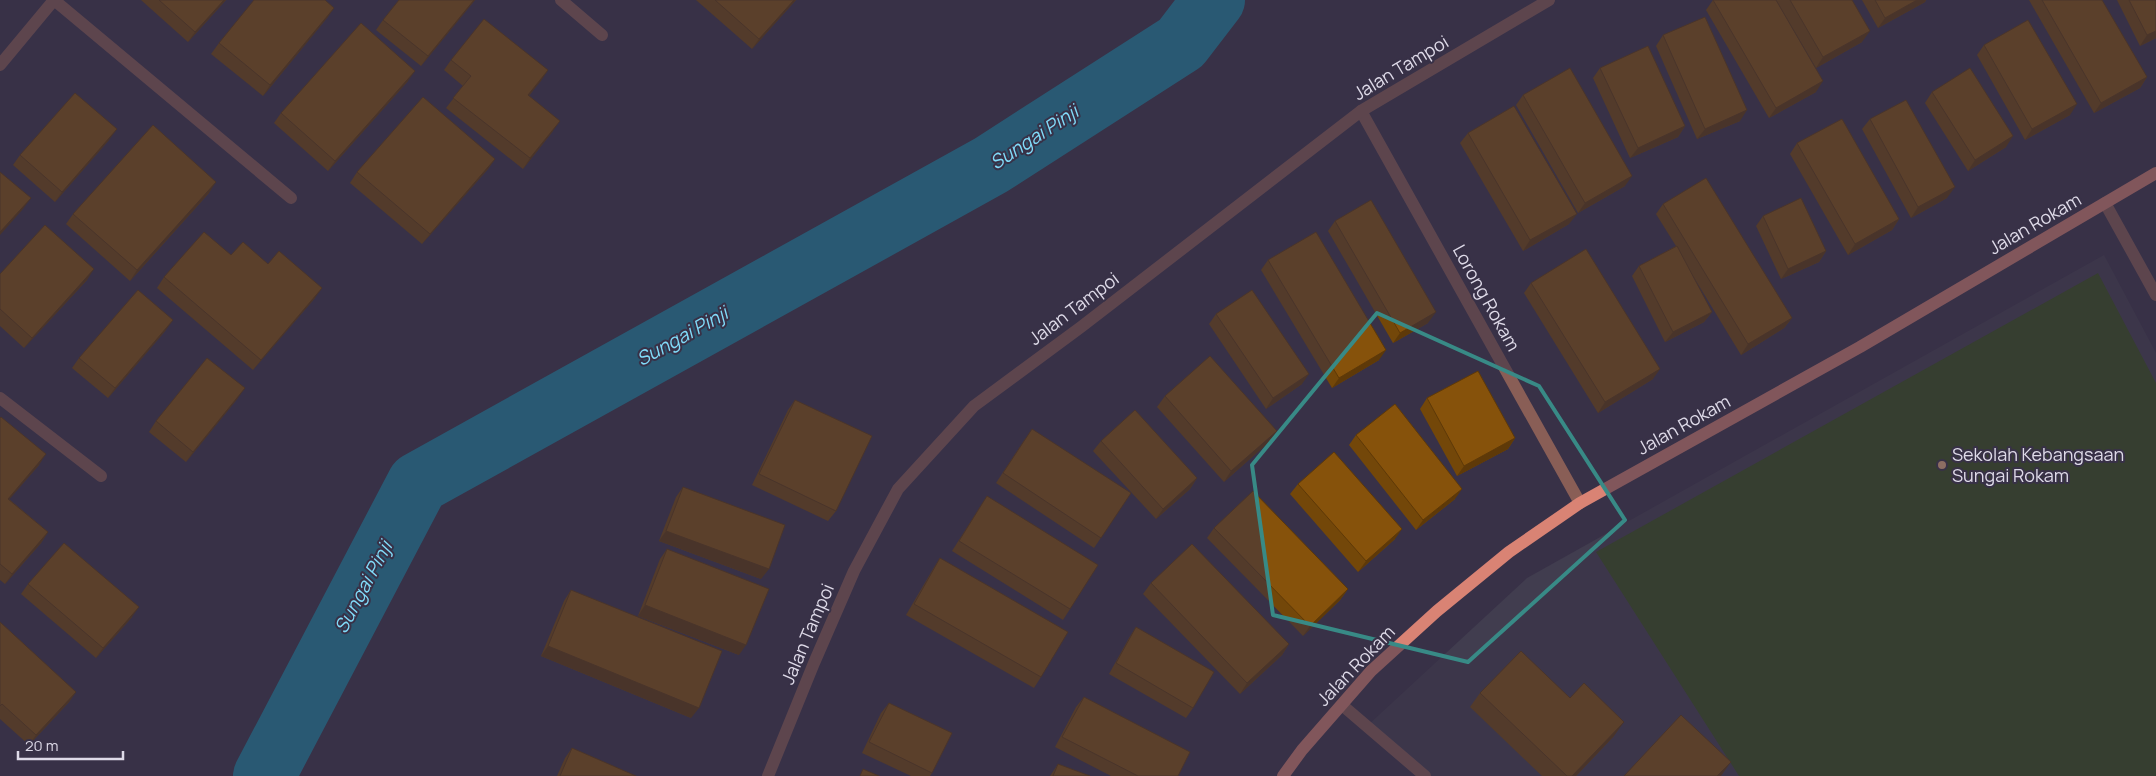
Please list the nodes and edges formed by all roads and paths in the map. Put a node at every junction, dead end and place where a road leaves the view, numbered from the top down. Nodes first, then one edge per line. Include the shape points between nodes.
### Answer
1 (54, 0) edge
2 (561, 0) edge
3 (1549, 0) edge
4 (602, 35) dead end
5 (0, 65) edge
6 (1361, 111) junction
7 (2156, 173) edge
8 (291, 198) dead end
9 (2105, 203) junction
10 (2156, 295) edge
11 (0, 398) edge
12 (101, 476) dead end
13 (1580, 502) junction
14 (1342, 705) junction
15 (768, 776) edge
16 (1283, 776) edge
17 (1425, 776) edge

1 - 5 street
1 - 8 street
2 - 4 street
3 - 6 street, Jalan Tampoi
6 - 13 street, Lorong Rokam
6 - 15 street, Jalan Tampoi via 974,406 898,489 854,571
7 - 9 main road, Jalan Rokam
9 - 10 street
9 - 13 main road, Jalan Rokam via 1860,347
11 - 12 street
13 - 14 main road, Jalan Rokam via 1509,552 1437,610 1371,672
14 - 16 main road, Jalan Rokam
14 - 17 street

